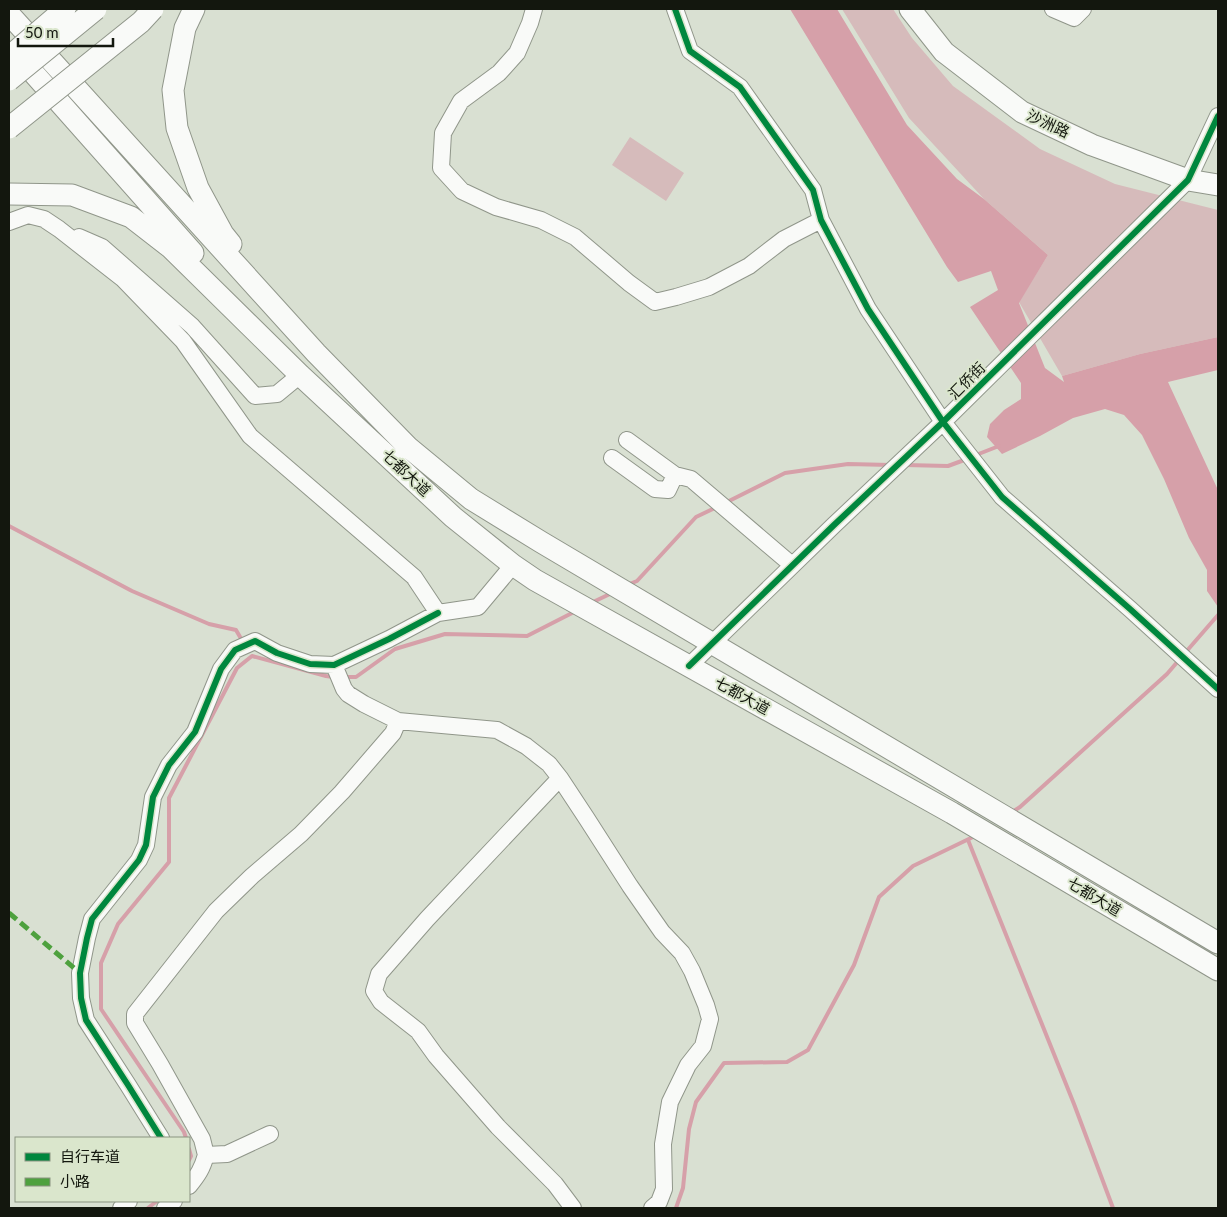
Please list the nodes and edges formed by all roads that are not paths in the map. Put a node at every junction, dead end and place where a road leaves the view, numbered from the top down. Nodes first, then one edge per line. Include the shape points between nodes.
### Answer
1 (65, 9) edge
2 (96, 9) edge
3 (153, 9) edge
4 (194, 9) edge
5 (534, 9) edge
6 (674, 9) edge
7 (910, 9) edge
8 (1053, 9) edge
9 (1082, 9) edge
10 (9, 14) edge
11 (9, 51) edge
12 (9, 57) edge
13 (9, 80) edge
14 (1218, 116) edge
15 (9, 128) edge
16 (1188, 180) junction
17 (1218, 185) edge
18 (9, 194) edge
19 (821, 220) junction
20 (9, 222) edge
21 (58, 228) junction
22 (316, 353) junction
23 (300, 375) junction
24 (943, 422) junction
25 (626, 440) dead end
26 (612, 458) dead end
27 (683, 477) junction
28 (513, 565) junction
29 (792, 565) junction
30 (438, 613) junction
31 (712, 643) junction
32 (689, 666) junction
33 (336, 668) junction
34 (1218, 689) edge
35 (398, 721) junction
36 (560, 778) junction
37 (1218, 943) edge
38 (1218, 970) edge
39 (270, 1134) dead end
40 (160, 1137) edge
41 (206, 1155) junction
42 (190, 1185) edge
43 (572, 1208) edge
44 (652, 1208) edge

1 - 12 main road, bridge
2 - 13 main road, bridge
3 - 15 main road, bridge
4 - 22 main road via 185,28 173,90 178,128 198,188 223,234
5 - 19 street via 517,53 500,73 461,101 443,133 441,168 462,191 496,207 541,220 575,237 655,302 709,287 749,266 784,239
6 - 19 street via 690,51 740,87 812,190
7 - 16 main road, 沙洲路 via 944,52 1022,112 1092,145
8 - 9 street via 1074,18
10 - 22 main road
11 - 23 main road via 29,68
14 - 16 street, 汇侨街
16 - 17 main road, 沙洲路
16 - 24 street, 汇侨街
18 - 23 main road via 72,195 131,217 171,248
19 - 24 street via 868,309
20 - 21 street via 28,215 44,218
21 - 23 street via 102,248 192,326 255,396 276,394
21 - 30 street via 123,279 183,341 250,436 414,578
22 - 31 main road, 七都大道 via 408,447 471,499
23 - 28 main road, 七都大道 via 453,517
24 - 29 street, 汇侨街
24 - 34 street via 1002,497
25 - 27 street
26 - 27 street via 655,489 668,490
27 - 29 street
28 - 30 street via 478,608
28 - 32 main road, 七都大道
29 - 31 street, 汇侨街
30 - 33 street
31 - 32 street, 汇侨街
31 - 37 main road, 七都大道
32 - 38 main road, 七都大道 via 952,813
33 - 35 street via 348,694
33 - 40 street via 310,664 277,653 255,641 235,650 221,668 195,732 169,765 153,797 146,845 139,860 92,919 80,973 86,1020
35 - 36 street via 497,730 526,746 549,764
35 - 41 street via 392,733 335,799 216,911 135,1014 135,1024 202,1139
36 - 43 street via 427,919 379,974 374,991 381,1002 418,1032 498,1127 555,1184
36 - 44 street via 662,932 682,953 710,1019 703,1046 688,1065 670,1102 663,1144 664,1189 659,1202
39 - 41 street via 227,1154
41 - 42 street via 203,1166

